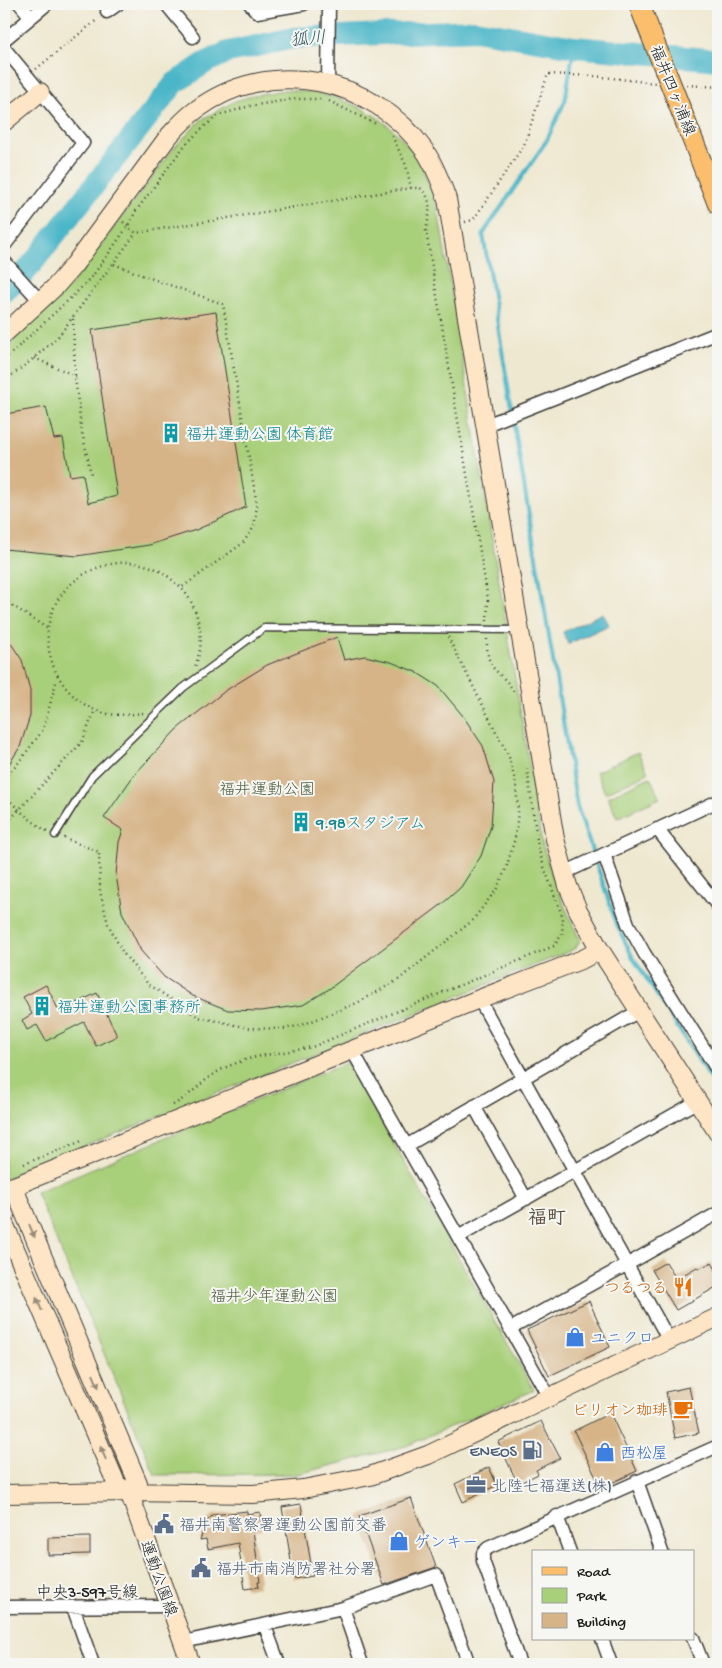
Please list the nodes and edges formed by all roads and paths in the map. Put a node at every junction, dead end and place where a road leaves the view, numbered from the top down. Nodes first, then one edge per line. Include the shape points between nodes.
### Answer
1 (20, 4) edge
2 (47, 4) edge
3 (166, 4) edge
4 (250, 4) edge
5 (304, 4) edge
6 (329, 5) edge
7 (112, 8) edge
8 (643, 13) edge
9 (31, 17) junction
10 (193, 37) dead end
11 (4, 40) edge
12 (4, 48) edge
13 (27, 76) junction
14 (328, 83) junction
15 (668, 85) junction
16 (718, 87) edge
17 (40, 92) junction
18 (4, 122) edge
19 (382, 127) dead end
20 (386, 131) dead end
21 (411, 188) junction
22 (718, 204) edge
23 (111, 214) junction
24 (466, 222) dead end
25 (128, 226) junction
26 (136, 233) junction
27 (4, 246) edge
28 (5, 263) edge
29 (114, 264) junction
30 (37, 297) junction
31 (73, 318) junction
32 (718, 333) edge
33 (4, 334) edge
34 (34, 358) junction
35 (4, 360) edge
36 (76, 376) junction
37 (4, 381) edge
38 (486, 425) junction
39 (91, 474) dead end
40 (181, 588) junction
41 (4, 600) edge
42 (48, 629) junction
43 (443, 629) junction
44 (487, 630) junction
45 (520, 630) junction
46 (58, 678) junction
47 (183, 688) junction
48 (516, 696) dead end
49 (95, 710) junction
50 (145, 713) dead end
51 (526, 762) dead end
52 (4, 778) edge
53 (4, 795) edge
54 (718, 801) edge
55 (19, 810) junction
56 (4, 826) edge
57 (657, 829) junction
58 (55, 835) junction
59 (603, 854) junction
60 (564, 873) junction
61 (718, 906) edge
62 (600, 950) junction
63 (479, 999) junction
64 (639, 1011) junction
65 (352, 1050) junction
66 (718, 1071) edge
67 (523, 1078) junction
68 (698, 1101) junction
69 (474, 1106) junction
70 (166, 1108) dead end
71 (718, 1133) edge
72 (86, 1140) dead end
73 (406, 1146) junction
74 (24, 1164) dead end
75 (576, 1171) junction
76 (9, 1188) edge
77 (526, 1200) junction
78 (718, 1213) edge
79 (4, 1222) edge
80 (458, 1237) junction
81 (628, 1264) junction
82 (718, 1317) edge
83 (510, 1329) junction
84 (669, 1340) junction
85 (549, 1398) junction
86 (717, 1449) edge
87 (637, 1481) junction
88 (129, 1492) junction
89 (4, 1494) edge
90 (557, 1516) junction
91 (569, 1550) edge
92 (661, 1550) edge
93 (170, 1606) junction
94 (4, 1607) edge
95 (73, 1608) junction
96 (343, 1608) junction
97 (265, 1626) junction
98 (602, 1640) edge
99 (694, 1640) edge
100 (183, 1642) junction
101 (90, 1663) edge
102 (191, 1664) edge
103 (279, 1664) edge
104 (362, 1664) edge
105 (468, 1664) edge
106 (520, 1664) edge
107 (611, 1664) edge
108 (703, 1664) edge

1 - 9 street
2 - 9 street
3 - 10 street
4 - 5 street via 257,12
6 - 14 street
7 - 13 path
8 - 15 main road, 福井四ヶ浦線
9 - 11 street
12 - 13 street
13 - 17 street
14 - 23 street via 267,81 250,84 211,100 182,121
14 - 38 street via 377,104 396,119 425,151 438,174 447,199
15 - 16 path
15 - 22 main road, 福井四ヶ浦線
15 - 24 path via 548,74 524,146 473,220
17 - 18 street
17 - 27 street via 83,144
19 - 25 path via 327,100 316,99 273,101 219,116 185,145
20 - 21 path via 406,165
21 - 26 path
21 - 44 path via 425,192 430,206 426,231 488,599
23 - 25 path
23 - 30 street via 55,287
25 - 26 path
25 - 35 path via 94,274
26 - 29 path
28 - 30 street
29 - 31 path
29 - 40 path via 223,304 257,505 254,527 243,543
30 - 33 street
31 - 34 path via 57,338
31 - 36 path
32 - 38 street
34 - 36 path
34 - 37 path
36 - 39 path via 81,427
38 - 45 street
40 - 42 path via 162,572 138,563 113,562 89,570 69,584 54,605
40 - 47 path via 193,606 200,626 200,648 194,669
41 - 42 path
42 - 46 path via 49,654
43 - 44 lane
43 - 47 lane via 264,628
43 - 58 path via 509,758 516,784 518,812 515,838 496,890 472,921 398,980 357,1004 283,1029 250,1028 198,1017 148,984 123,953 108,924 100,891 99,852
44 - 45 lane
44 - 48 path via 489,663
45 - 60 street
46 - 49 path via 74,697
46 - 52 path via 43,730
47 - 58 lane via 92,776
49 - 50 path via 120,716
49 - 55 path via 82,742
51 - 70 path via 538,847 562,918 562,934 554,946 312,1047 237,1062 218,1071
53 - 55 path
54 - 57 street
55 - 56 path
55 - 58 path
57 - 59 street
57 - 61 street
59 - 60 street
59 - 66 street via 628,924
60 - 62 street via 578,910
62 - 63 street
62 - 64 street
63 - 65 street
63 - 67 street
64 - 67 street
64 - 68 street
65 - 73 street
65 - 76 street
67 - 69 street
67 - 75 street
68 - 71 street
68 - 75 street
69 - 73 street
69 - 77 street
72 - 74 path
73 - 80 street
75 - 77 street
75 - 81 street
76 -> 88 street via 138,1483
77 - 80 street
78 - 81 street
88 -> 79 street via 117,1485
80 - 83 street
81 - 83 street
81 - 84 street
82 - 84 street
83 - 85 street
84 - 85 street
85 - 88 street via 428,1455 370,1476 271,1493
86 - 87 street
87 - 90 street
87 - 92 street
88 - 89 street
88 - 93 street, 運動公園線
90 - 91 street
90 - 106 street via 483,1553 483,1561
93 - 95 street, 中央3-597号線
93 - 100 street, 運動公園線
94 - 95 street, 中央3-597号線
95 - 101 street
96 - 97 street
96 - 104 street
96 - 105 street via 436,1575
97 - 100 street
97 - 103 street
98 - 107 street
99 - 108 street
100 - 102 street, 運動公園線

